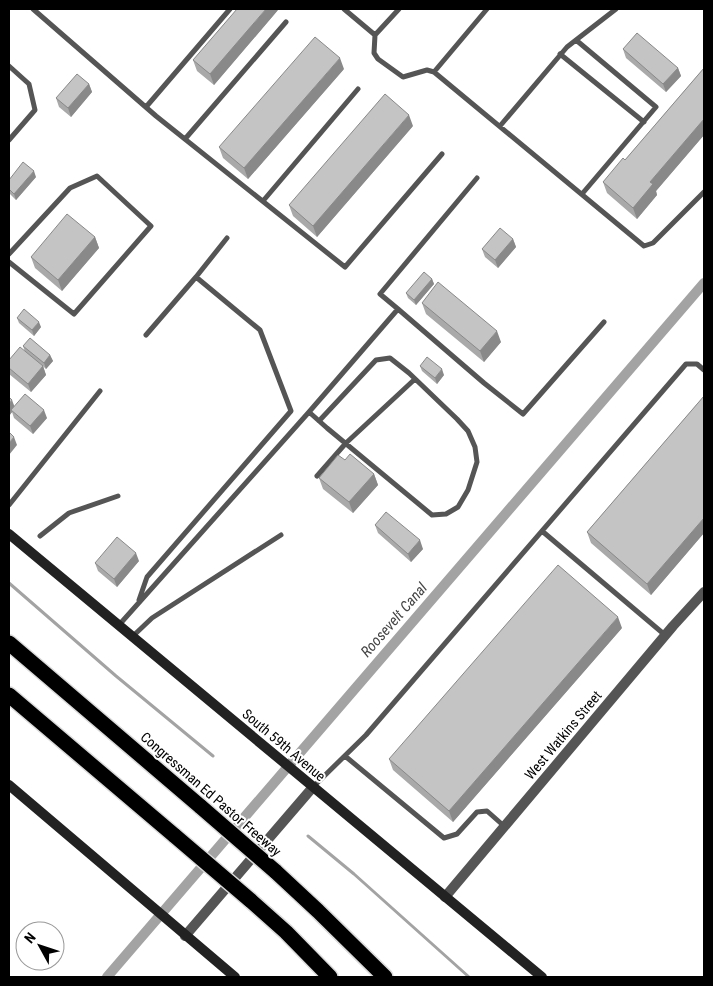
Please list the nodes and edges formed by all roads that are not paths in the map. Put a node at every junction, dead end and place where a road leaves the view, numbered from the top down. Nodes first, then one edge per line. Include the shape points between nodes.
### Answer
1 (33, 9) edge
2 (230, 9) edge
3 (344, 9) edge
4 (399, 9) edge
5 (487, 9) edge
6 (616, 9) edge
7 (286, 22) dead end
8 (375, 36) junction
9 (576, 40) junction
10 (560, 54) junction
11 (9, 66) edge
12 (434, 72) junction
13 (358, 90) dead end
14 (146, 107) junction
15 (644, 122) junction
16 (500, 126) junction
17 (185, 139) junction
18 (9, 140) edge
19 (442, 154) dead end
20 (477, 178) dead end
21 (704, 192) edge
22 (582, 194) junction
23 (263, 201) junction
24 (227, 238) dead end
25 (9, 254) edge
26 (9, 262) edge
27 (196, 277) junction
28 (398, 309) junction
29 (604, 322) dead end
30 (146, 335) dead end
31 (704, 370) edge
32 (415, 379) junction
33 (100, 392) dead end
34 (309, 412) junction
35 (319, 421) junction
36 (346, 443) junction
37 (317, 476) dead end
38 (118, 496) dead end
39 (9, 505) edge
40 (542, 531) junction
41 (9, 534) edge
42 (281, 535) dead end
43 (40, 536) dead end
44 (704, 592) edge
45 (138, 603) junction
46 (118, 625) junction
47 (9, 632) edge
48 (665, 635) junction
49 (132, 637) junction
50 (9, 643) edge
51 (33, 664) junction
52 (9, 694) edge
53 (9, 704) edge
54 (28, 712) junction
55 (345, 756) junction
56 (9, 785) edge
57 (313, 787) junction
58 (504, 826) junction
59 (445, 897) junction
60 (185, 936) junction
61 (235, 977) edge
62 (330, 977) edge
63 (384, 977) edge
64 (542, 977) edge

1 - 14 lane
2 - 14 lane
3 - 8 lane
4 - 8 lane
5 - 12 lane
6 - 9 lane
7 - 17 lane
8 - 12 lane via 374,53 396,73 403,77 427,70
9 - 10 lane
9 - 15 lane via 656,107
10 - 15 lane
10 - 16 lane
11 - 18 lane via 28,84 34,110
12 - 16 lane
13 - 23 lane
14 - 17 lane
15 - 22 lane
16 - 22 lane
17 - 23 lane
19 - 23 lane via 345,267
20 - 28 lane via 380,294
21 - 22 lane via 653,243 644,246
24 - 27 lane
25 - 26 lane via 70,188 97,176 151,226 74,314
27 - 30 lane
27 - 45 lane via 260,330 291,411 147,577
28 - 29 lane via 523,414
28 - 34 lane
31 - 40 lane via 696,364 686,364
32 - 35 lane via 390,358 376,360
32 - 36 lane
32 - 36 lane via 457,419 472,439 477,462 468,490 458,507 446,514 432,515
33 - 39 lane
34 - 35 lane
34 - 45 lane
35 - 36 lane
36 - 37 lane
38 - 43 lane via 69,513
40 - 48 lane
40 - 55 lane
41 - 46 main road, South 59th Avenue
42 - 49 lane via 152,618
44 - 48 street, West Watkins Street
45 - 46 lane
46 - 49 main road, South 59th Avenue
47 - 51 highway
48 - 58 street, West Watkins Street
49 - 57 main road, South 59th Avenue
50 - 51 highway, Congressman Ed Pastor Freeway
51 - 63 highway, Congressman Ed Pastor Freeway, bridge via 275,871
52 - 54 highway
53 - 54 highway
54 - 62 highway, bridge via 250,900
55 - 57 lane
55 - 58 lane via 444,838 456,834 477,812 487,812
56 - 60 main road
57 - 59 main road, South 59th Avenue
57 - 60 street
58 - 59 street, West Watkins Street
59 - 64 main road, South 59th Avenue
60 - 61 main road

